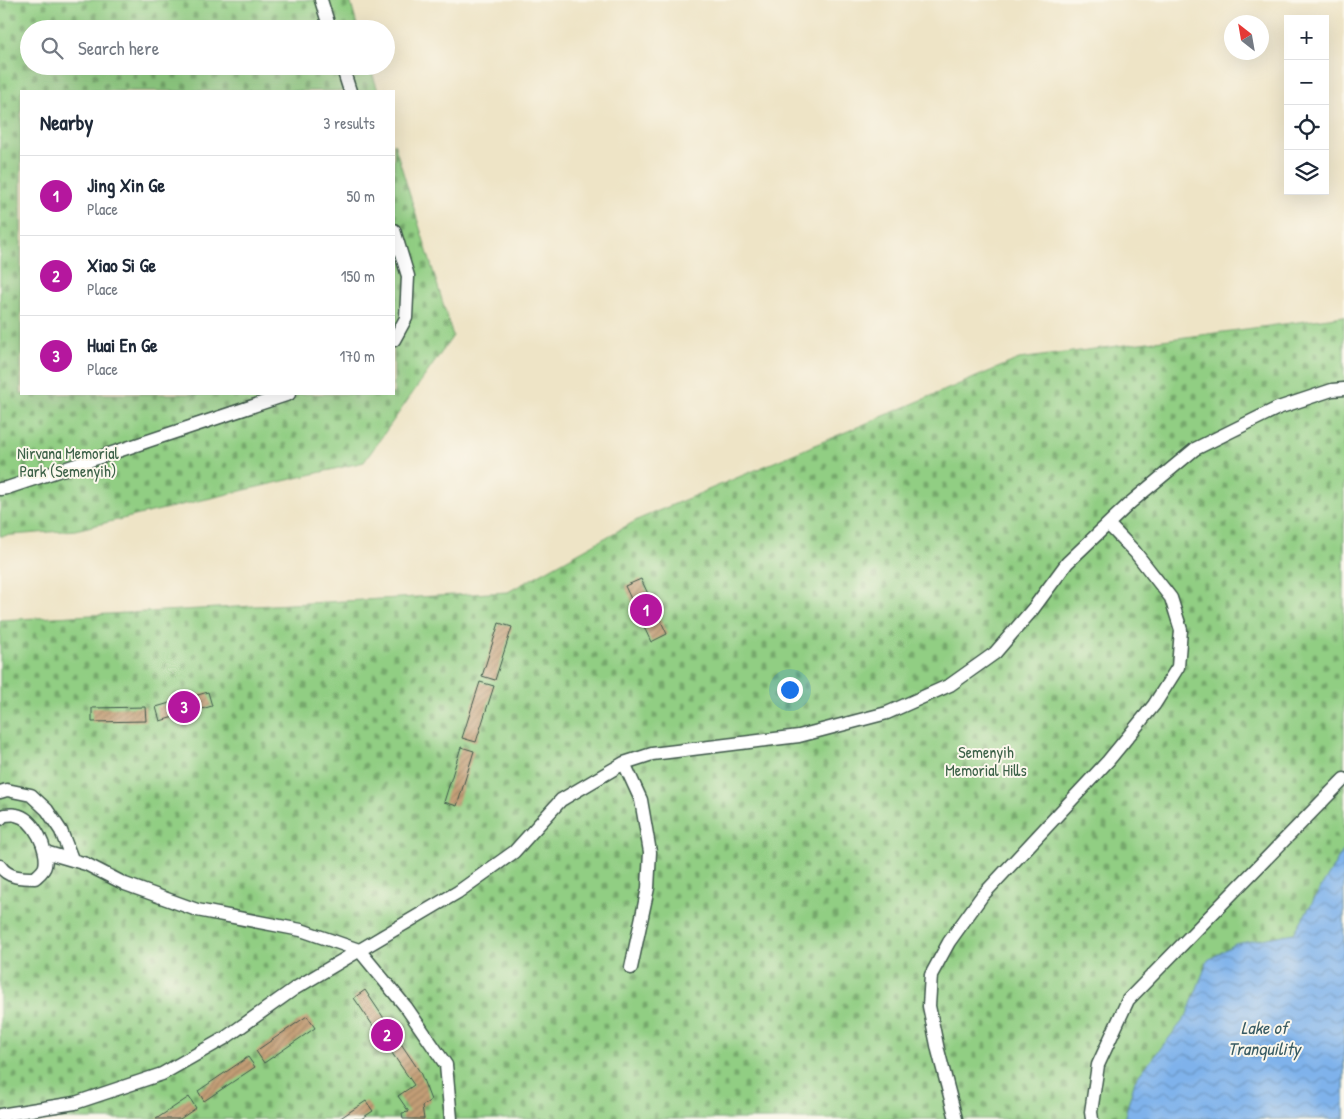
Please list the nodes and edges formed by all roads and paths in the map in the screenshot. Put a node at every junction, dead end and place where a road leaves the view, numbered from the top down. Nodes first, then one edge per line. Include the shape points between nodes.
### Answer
1 (321, 0) edge
2 (327, 20) edge
3 (345, 75) edge
4 (350, 90) edge
5 (395, 233) edge
6 (395, 338) edge
7 (1344, 389) edge
8 (286, 395) edge
9 (0, 489) edge
10 (1108, 524) junction
11 (624, 763) junction
12 (1344, 779) edge
13 (0, 792) edge
14 (0, 819) edge
15 (45, 852) junction
16 (72, 859) junction
17 (0, 866) edge
18 (359, 950) junction
19 (631, 968) dead end
20 (0, 1115) edge
21 (451, 1119) edge
22 (956, 1119) edge
23 (1092, 1119) edge

1 - 2 lane
3 - 4 lane
5 - 6 lane via 408,276 406,318
7 - 10 lane via 1278,408 1195,449
8 - 9 lane
10 - 11 lane via 1067,563 995,653 950,684 887,714 799,736 652,754
10 - 22 lane via 1171,598 1181,630 1178,667 1154,706 1108,761 982,896 949,942 931,975 929,1006
11 - 18 lane via 561,800 514,852 466,886
11 - 19 lane via 642,800 650,852 648,888
12 - 23 lane via 1128,1000 1098,1065
13 - 16 lane via 7,790 31,795 62,831
14 - 15 lane via 4,815 18,815 39,835
15 - 16 lane
15 - 17 lane via 45,868 35,878 17,878
16 - 18 lane via 125,884 197,910 301,930
18 - 20 lane via 294,989 225,1038 162,1074 75,1103
18 - 21 lane via 406,1007 446,1065

